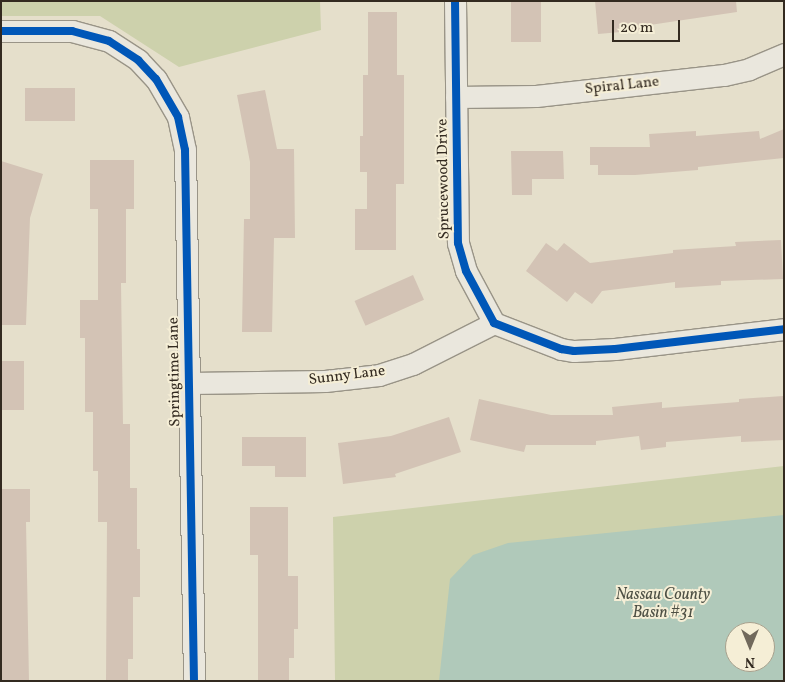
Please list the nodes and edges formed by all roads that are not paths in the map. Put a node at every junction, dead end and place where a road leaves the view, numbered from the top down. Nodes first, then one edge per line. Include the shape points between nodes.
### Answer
1 (455, 1) edge
2 (1, 31) edge
3 (784, 54) edge
4 (456, 97) junction
5 (494, 323) junction
6 (784, 329) edge
7 (190, 383) junction
8 (194, 681) edge

1 - 4 street, Sprucewood Drive
2 - 7 street, Springtime Lane via 72,31 109,41 138,60 164,90 178,117 185,150
3 - 4 street, Spiral Lane via 750,69 724,75 536,96
4 - 5 street, Sprucewood Drive via 458,243 466,271
5 - 6 street via 574,351
5 - 7 street, Sunny Lane via 413,364 379,375 325,381
7 - 8 street, Springtime Lane

